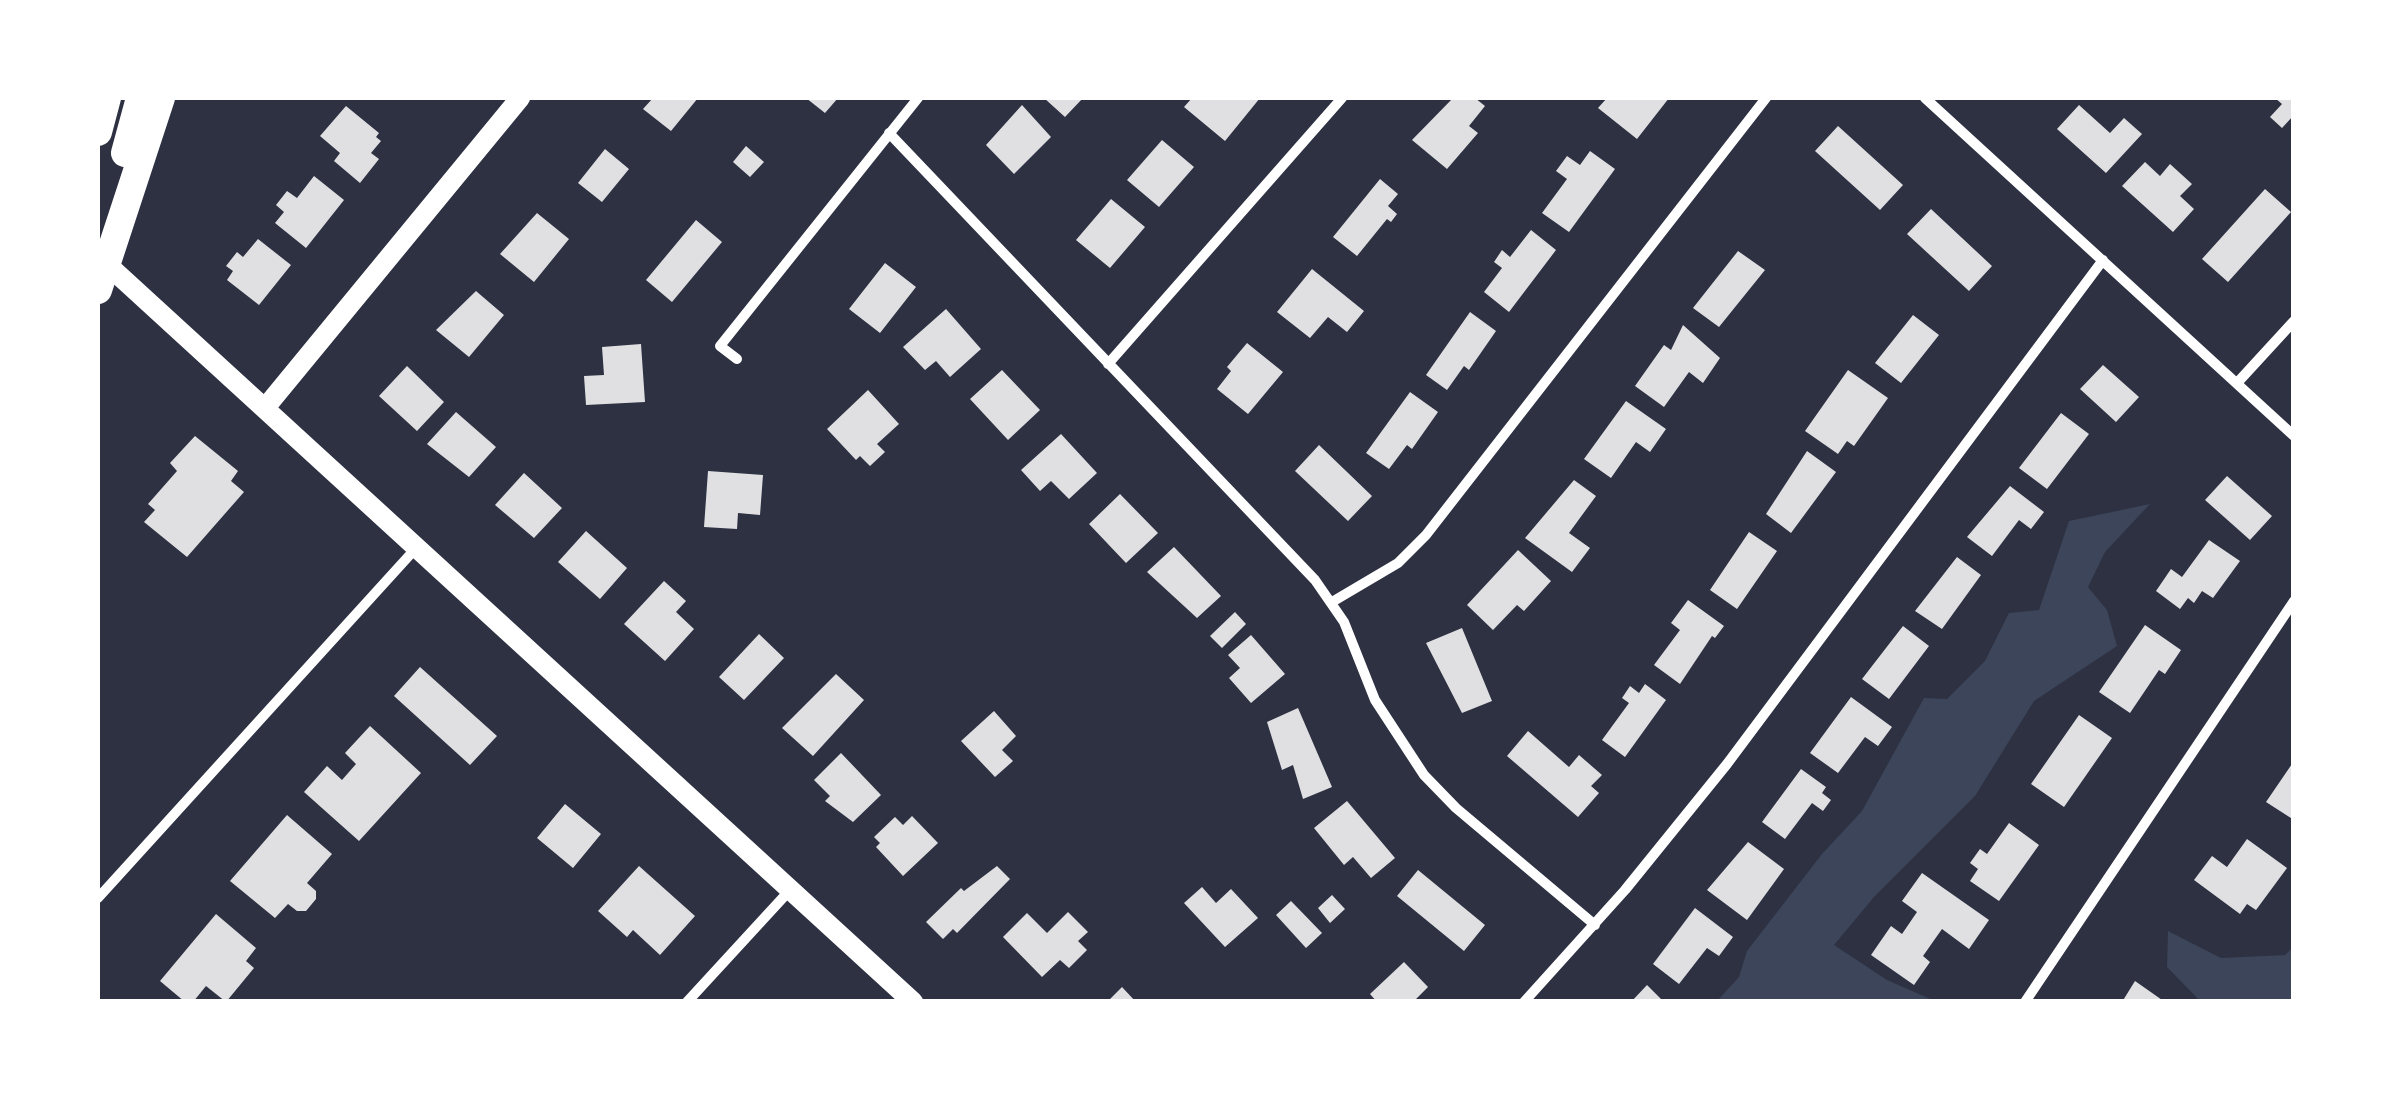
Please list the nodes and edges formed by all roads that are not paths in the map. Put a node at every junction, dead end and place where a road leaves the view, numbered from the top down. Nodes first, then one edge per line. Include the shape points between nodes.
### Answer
1 (107, 98) edge
2 (140, 98) edge
3 (161, 98) edge
4 (520, 98) edge
5 (918, 98) edge
6 (1342, 98) edge
7 (1766, 98) edge
8 (1925, 98) edge
9 (98, 132) edge
10 (889, 133) junction
11 (98, 253) edge
12 (2102, 260) junction
13 (98, 290) edge
14 (2294, 322) edge
15 (737, 360) dead end
16 (1108, 364) junction
17 (2238, 382) junction
18 (266, 408) junction
19 (2294, 436) edge
20 (418, 546) junction
21 (2294, 601) edge
22 (1332, 602) junction
23 (790, 890) junction
24 (98, 898) edge
25 (1594, 925) junction
26 (688, 1002) edge
27 (912, 1002) edge
28 (1524, 1002) edge
29 (2025, 1002) edge

1 - 9 highway
2 - 11 highway
3 - 13 highway
4 - 18 main road
5 - 10 street
6 - 16 street
7 - 22 street via 1426,535 1398,563
8 - 12 street
10 - 15 street via 720,346
10 - 16 street
11 - 18 main road
12 - 17 street
12 - 25 street via 1727,764
14 - 17 street
16 - 22 street
17 - 19 street
18 - 20 main road
20 - 23 main road
20 - 24 street
21 - 29 street
22 - 25 street via 1376,700 1424,775
23 - 26 street
23 - 27 main road
25 - 28 street

